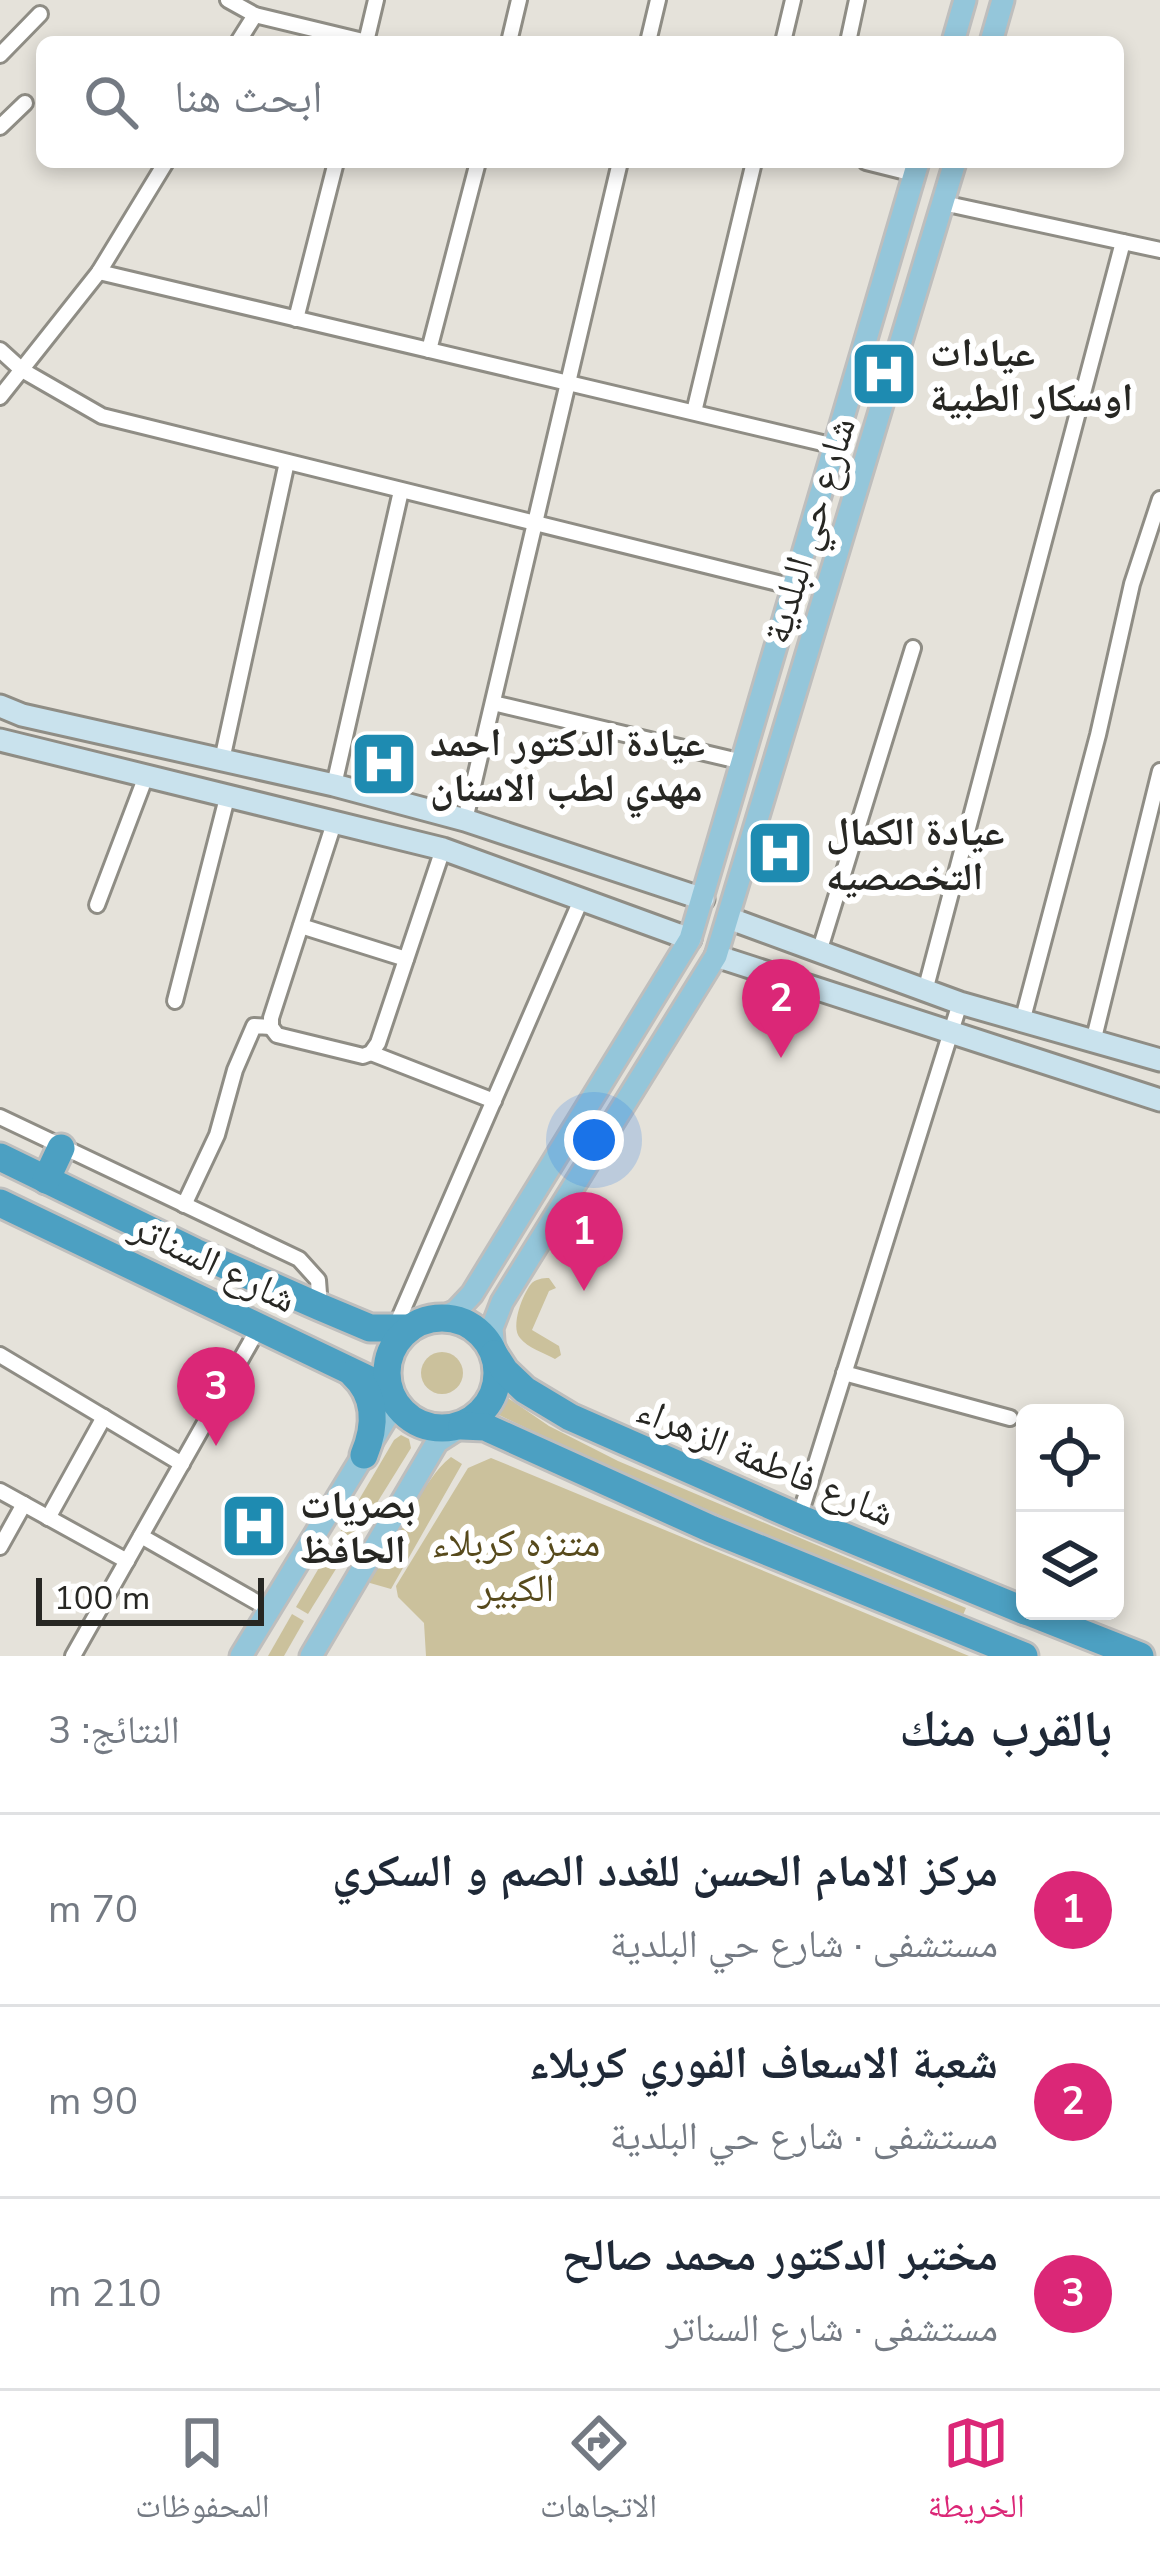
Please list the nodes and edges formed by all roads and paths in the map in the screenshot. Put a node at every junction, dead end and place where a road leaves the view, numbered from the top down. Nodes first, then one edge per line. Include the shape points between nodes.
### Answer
1 (228, 0) edge
2 (376, 0) edge
3 (519, 0) edge
4 (658, 0) edge
5 (793, 0) edge
6 (856, 0) edge
7 (965, 0) edge
8 (1002, 1) edge
9 (40, 14) dead end
10 (255, 15) junction
11 (242, 36) edge
12 (341, 36) edge
13 (367, 36) edge
14 (510, 36) edge
15 (649, 36) edge
16 (784, 36) edge
17 (849, 36) edge
18 (955, 36) edge
19 (993, 36) edge
20 (0, 55) edge
21 (25, 103) dead end
22 (0, 127) edge
23 (162, 168) edge
24 (334, 168) edge
25 (476, 168) edge
26 (619, 168) edge
27 (753, 168) edge
28 (916, 168) edge
29 (953, 168) edge
30 (943, 202) junction
31 (1123, 242) junction
32 (1160, 250) edge
33 (99, 272) junction
34 (296, 319) junction
35 (0, 350) edge
36 (429, 350) junction
37 (22, 370) junction
38 (569, 383) junction
39 (0, 397) edge
40 (694, 412) junction
41 (835, 446) junction
42 (287, 462) junction
43 (401, 490) junction
44 (1160, 499) edge
45 (536, 525) junction
46 (794, 587) junction
47 (913, 648) dead end
48 (493, 704) junction
49 (0, 706) edge
50 (0, 740) edge
51 (222, 760) junction
52 (743, 762) junction
53 (1160, 771) edge
54 (146, 776) junction
55 (334, 785) junction
56 (228, 794) junction
57 (335, 820) junction
58 (465, 820) junction
59 (442, 849) junction
60 (703, 899) junction
61 (581, 900) junction
62 (97, 905) dead end
63 (730, 919) junction
64 (301, 926) junction
65 (690, 939) junction
66 (820, 949) junction
67 (716, 956) junction
68 (406, 959) junction
69 (926, 991) junction
70 (175, 1001) dead end
71 (960, 1003) junction
72 (1022, 1022) junction
73 (271, 1028) junction
74 (950, 1034) junction
75 (1093, 1042) junction
76 (371, 1053) junction
77 (1160, 1060) edge
78 (602, 1081) junction
79 (630, 1096) junction
80 (494, 1100) junction
81 (1160, 1100) edge
82 (585, 1108) junction
83 (0, 1117) edge
84 (615, 1122) junction
85 (61, 1148) junction
86 (0, 1157) edge
87 (46, 1180) junction
88 (0, 1203) edge
89 (184, 1205) junction
90 (143, 1228) junction
91 (195, 1252) junction
92 (123, 1261) junction
93 (177, 1288) junction
94 (320, 1307) junction
95 (441, 1318) junction
96 (258, 1329) junction
97 (402, 1329) junction
98 (0, 1354) edge
99 (494, 1354) junction
100 (345, 1368) junction
101 (844, 1372) junction
102 (392, 1397) junction
103 (104, 1417) junction
104 (1010, 1418) dead end
105 (473, 1426) junction
106 (364, 1454) junction
107 (182, 1464) junction
108 (0, 1491) edge
109 (24, 1504) junction
110 (47, 1517) junction
111 (799, 1518) junction
112 (141, 1535) junction
113 (0, 1546) edge
114 (127, 1561) junction
115 (974, 1590) junction
116 (1016, 1607) edge
117 (269, 1609) junction
118 (1016, 1610) edge
119 (1048, 1620) edge
120 (955, 1629) junction
121 (991, 1643) junction
122 (73, 1656) edge
123 (241, 1656) edge
124 (311, 1656) edge
125 (1024, 1656) edge
126 (1141, 1656) edge

1 - 10 street
2 - 13 street
3 - 14 street
4 - 15 street
5 - 16 street
6 - 17 street
7 - 18 main road
8 - 19 main road
9 - 20 street
10 - 11 street
10 - 12 street
21 - 22 street
23 - 33 street
24 - 34 street
25 - 36 street
26 - 38 street
27 - 40 street
28 - 41 main road, شارع حي البلدية
29 - 30 main road, شارع حي البلدية
30 - 31 street
30 - 63 main road, شارع حي البلدية
31 - 32 street
31 - 69 street
33 - 34 street
33 - 37 street
34 - 36 street
35 - 37 street
36 - 38 street
37 - 39 street
37 - 42 street via 102,416
38 - 40 street
38 - 45 street
40 - 41 street
41 - 46 main road, شارع حي البلدية
42 - 43 street
42 - 51 street
43 - 45 street
43 - 55 street
44 - 72 street
45 - 46 street
45 - 48 street
46 - 52 main road, شارع حي البلدية
47 - 66 street
48 - 52 street
48 - 58 street
49 - 51 main road
50 - 54 main road
51 - 55 main road
52 - 60 main road, شارع حي البلدية
53 - 75 street
54 - 56 main road
54 - 62 street
55 - 58 main road
56 - 57 main road
56 - 70 street
57 - 59 main road
57 - 64 street
58 - 60 main road
59 - 61 main road
59 - 68 street
60 - 65 main road, شارع حي البلدية
61 - 65 main road
61 - 80 street
63 - 66 main road
63 - 67 main road, شارع حي البلدية
64 - 68 street
64 - 73 street
65 - 78 main road
66 - 69 main road
67 - 74 main road
67 - 79 main road
68 - 76 street
69 - 71 main road
71 - 72 main road
71 - 74 street
72 - 75 main road
73 - 76 street
73 - 89 street via 254,1026
74 - 81 main road
74 - 101 street
75 - 77 main road
76 - 80 street
78 - 79 main road via 610,1093
78 - 82 main road
79 - 84 main road
80 - 97 street
82 - 84 main road via 600,1107
82 - 95 main road via 469,1298
83 - 85 street
84 - 99 main road via 496,1313
85 - 87 highway
85 - 89 street
86 - 87 highway, شارع السناتر
87 - 90 highway, شارع السناتر
88 - 92 highway, شارع السناتر
89 - 94 street via 306,1264 320,1283
90 - 91 highway, شارع السناتر
90 - 92 highway via 150,1252 137,1263
91 - 93 highway via 180,1252 170,1263
91 - 94 highway, شارع السناتر
92 - 93 highway, شارع السناتر
93 - 96 highway, شارع السناتر
94 - 97 highway, شارع السناتر via 370,1328
95 - 97 highway
95 - 99 highway via 479,1332
96 - 100 highway, شارع السناتر
96 - 107 street
97 - 102 highway via 388,1358
98 - 103 street
99 - 105 highway via 496,1388
99 - 111 highway, شارع فاطمة الزهراء via 525,1390 570,1417
100 - 102 highway, شارع السناتر
100 - 106 highway via 370,1398
101 - 104 street
101 - 111 street
102 - 105 highway via 415,1422
102 - 106 main road
103 - 107 street
103 - 110 street
105 - 120 highway
105 - 124 main road via 436,1442
106 - 117 main road
107 - 112 street
108 - 109 street
109 - 110 street
109 - 113 street
110 - 114 street
111 - 115 highway, شارع فاطمة الزهراء
112 - 114 street
112 - 117 street
114 - 122 street
115 - 116 highway, شارع فاطمة الزهراء
115 - 120 highway via 973,1617
117 - 123 main road
118 - 121 highway via 993,1617
119 - 126 highway, شارع فاطمة الزهراء
120 - 121 highway
121 - 125 highway

